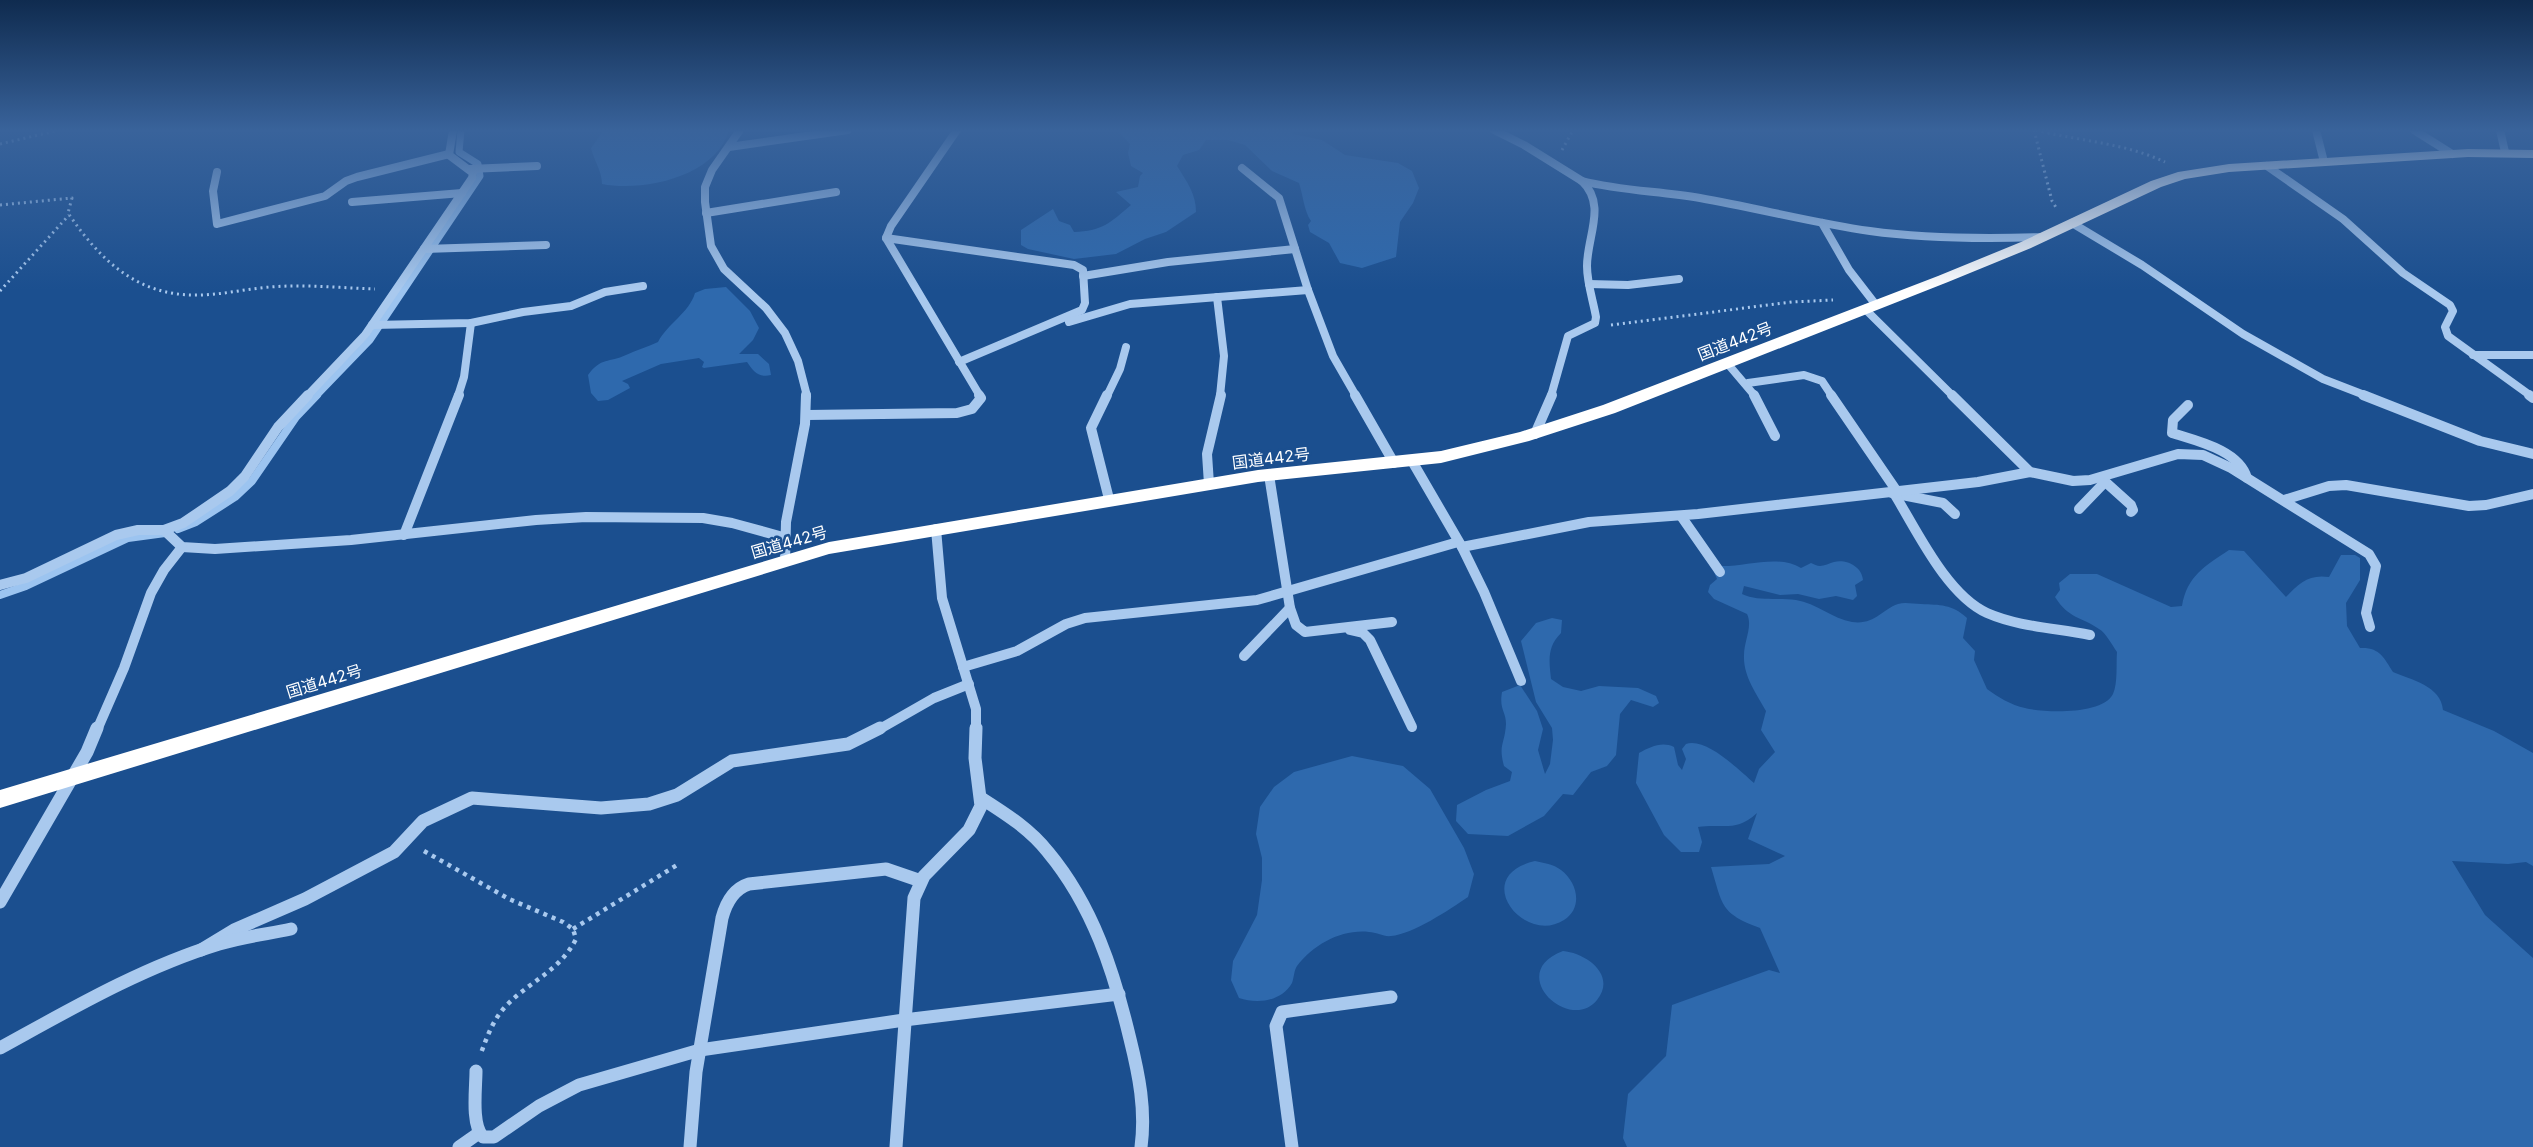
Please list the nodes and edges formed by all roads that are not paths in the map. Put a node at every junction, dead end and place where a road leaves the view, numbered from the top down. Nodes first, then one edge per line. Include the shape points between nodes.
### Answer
1 (215, 184) edge
2 (342, 184) edge
3 (468, 184) edge
4 (706, 184) edge
5 (920, 184) edge
6 (1261, 184) edge
7 (1585, 184) edge
8 (1593, 184) edge
9 (2157, 184) edge
10 (2292, 184) edge
11 (836, 192) dead end
12 (462, 193) junction
13 (352, 202) dead end
14 (706, 213) junction
15 (1822, 223) junction
16 (2072, 223) junction
17 (2044, 237) junction
18 (886, 238) junction
19 (546, 245) dead end
20 (424, 249) junction
21 (1295, 249) junction
22 (1083, 276) junction
23 (1679, 279) dead end
24 (1589, 284) junction
25 (642, 286) dead end
26 (1308, 290) junction
27 (1216, 297) junction
28 (1870, 304) junction
29 (471, 323) junction
30 (1051, 324) junction
31 (372, 325) junction
32 (1126, 347) dead end
33 (2473, 355) junction
34 (2533, 355) edge
35 (959, 362) junction
36 (1727, 363) junction
37 (1748, 383) junction
38 (2533, 398) edge
39 (2188, 405) dead end
40 (807, 415) junction
41 (1534, 434) junction
42 (1775, 436) dead end
43 (2533, 454) edge
44 (1412, 461) junction
45 (1394, 463) junction
46 (2030, 472) junction
47 (1269, 475) junction
48 (2247, 478) junction
49 (2102, 480) junction
50 (1209, 484) junction
51 (1892, 492) junction
52 (2533, 494) edge
53 (1109, 500) junction
54 (2283, 500) junction
55 (2079, 509) dead end
56 (2131, 512) dead end
57 (1955, 514) dead end
58 (1681, 516) junction
59 (936, 529) junction
60 (164, 530) junction
61 (404, 535) junction
62 (783, 537) junction
63 (1460, 545) junction
64 (182, 547) junction
65 (785, 561) junction
66 (1720, 572) dead end
67 (0, 585) edge
68 (1288, 591) junction
69 (1290, 608) junction
70 (1392, 622) dead end
71 (2370, 627) dead end
72 (1334, 628) junction
73 (2090, 635) dead end
74 (1244, 656) dead end
75 (963, 667) junction
76 (1521, 681) dead end
77 (969, 684) junction
78 (1412, 727) dead end
79 (72, 777) junction
80 (0, 798) edge
81 (981, 798) junction
82 (921, 881) junction
83 (0, 902) edge
84 (291, 929) dead end
85 (201, 950) junction
86 (1119, 994) junction
87 (1391, 997) dead end
88 (904, 1020) junction
89 (0, 1048) edge
90 (700, 1050) junction
91 (476, 1071) road end
92 (479, 1133) junction
93 (459, 1147) edge
94 (690, 1147) edge
95 (896, 1147) edge
96 (1141, 1147) edge
97 (1292, 1147) edge

1 - 2 street via 217,224 325,196
3 - 12 street
4 - 14 street
5 - 18 street
6 - 21 street via 1279,198
7 - 24 street via 1592,190 1595,206 1588,254
8 - 15 street via 1690,196
9 - 16 highway, 国道442号
10 - 33 street via 2343,219 2403,273 2450,305 2453,311 2446,332
11 - 14 street
12 - 13 street
12 - 20 street
14 - 40 street via 716,257 773,316 788,340 806,389
15 - 17 street via 1918,236
15 - 28 street
16 - 17 highway, 国道442号
16 - 43 street via 2243,334 2323,379 2480,441
17 - 28 highway, 国道442号
18 - 22 street via 1074,265 1083,270
18 - 35 street
19 - 20 street
20 - 31 street
21 - 22 street
21 - 26 street
22 - 30 street via 1084,306
23 - 24 street via 1628,285
24 - 41 street via 1595,323 1568,336 1553,394
25 - 29 street via 605,292 571,306
26 - 27 street
26 - 45 street via 1333,356
27 - 30 street via 1130,304 1060,325
27 - 50 street via 1224,367 1204,457
28 - 36 highway, 国道442号
28 - 46 street
29 - 31 street
29 - 61 street via 460,392
30 - 35 street
31 - 60 street via 278,427 236,486 193,518
32 - 53 street via 1120,369 1090,428
33 - 34 street
33 - 38 street
35 - 40 street via 981,398 964,412
36 - 37 street
36 - 41 highway, 国道442号
37 - 42 street
37 - 51 street via 1798,374 1822,381
39 - 48 street via 2171,422 2172,433 2204,443 2240,463
40 - 62 street
41 - 44 highway, 国道442号
44 - 45 highway, 国道442号
44 - 63 street
45 - 47 highway, 国道442号
46 - 49 street via 2073,480
46 - 51 street
47 - 50 highway, 国道442号
47 - 68 street
48 - 49 street via 2209,457 2185,453
48 - 54 street
49 - 55 street
49 - 56 street via 2131,506
50 - 53 highway, 国道442号
51 - 57 street via 1942,503
51 - 58 street
51 - 73 street via 1952,584 1979,610
52 - 54 street via 2469,506 2337,485
53 - 59 highway, 国道442号
54 - 71 street via 2359,546 2373,560 2376,572 2366,613
58 - 63 street via 1597,521
58 - 66 street
59 - 65 highway, 国道442号 via 829,548
59 - 75 street via 942,598
60 - 64 street
60 - 67 street via 117,535 26,578
61 - 62 street via 560,518 685,517 717,519
61 - 64 street via 246,549
62 - 65 street
63 - 68 street
63 - 76 street
64 - 79 street via 151,593 109,706
65 - 79 highway, 国道442号
68 - 69 street
68 - 75 street via 1240,603 1085,618 1017,651
69 - 72 street via 1297,629 1305,632
69 - 74 street
70 - 72 street
72 - 78 street via 1364,633 1370,640
75 - 77 street
77 - 81 street via 976,709 975,758
77 - 85 street via 934,698 848,744 732,761 677,795 640,805 601,808 477,797 423,821 394,852
79 - 80 highway, 国道442号
79 - 83 street
81 - 82 street via 969,830
81 - 86 street via 1026,828 1064,875 1097,932
82 - 88 street via 912,906
82 - 90 street via 886,870 738,887 723,914
84 - 85 street
85 - 89 street via 116,986
86 - 88 street
86 - 96 street via 1135,1061
87 - 97 street via 1282,1012 1276,1026
88 - 90 street
88 - 95 street
90 - 92 street via 579,1085 545,1102 494,1137
90 - 94 street
91 - 92 street
92 - 93 street

